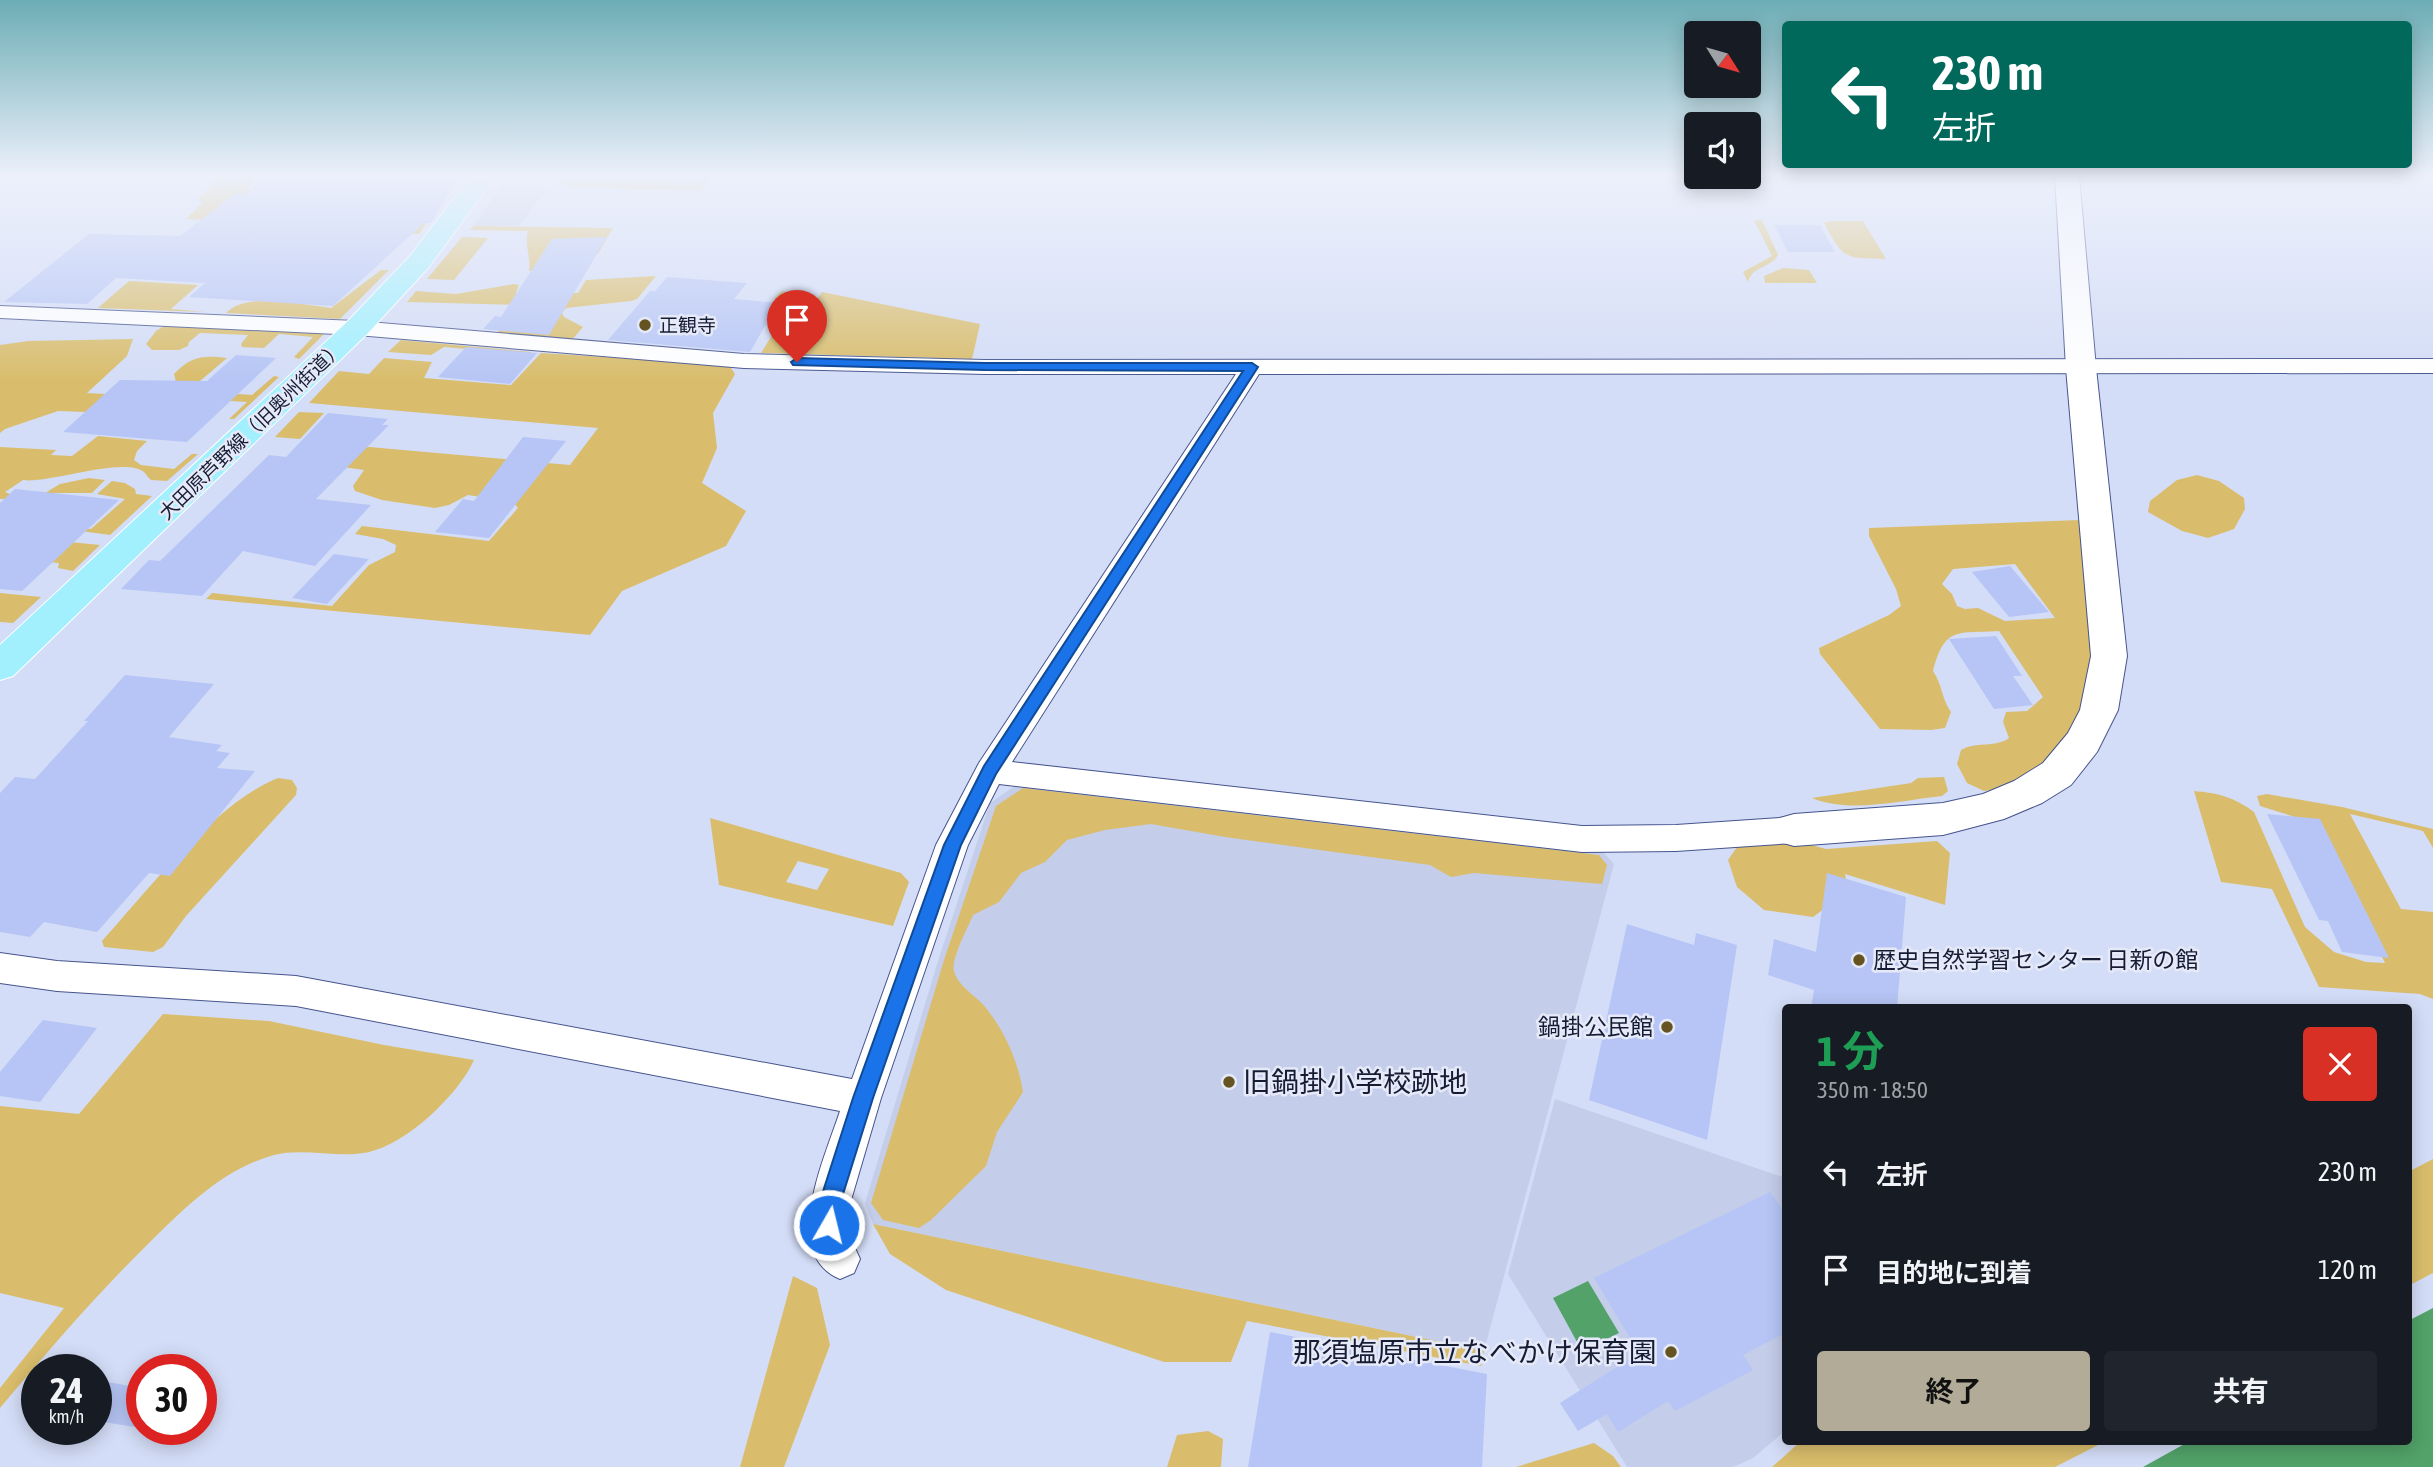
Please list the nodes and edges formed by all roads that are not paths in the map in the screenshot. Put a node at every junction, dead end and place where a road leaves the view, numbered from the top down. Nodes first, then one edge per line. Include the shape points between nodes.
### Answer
1 (432, 244) edge
2 (2072, 244) edge
3 (0, 312) edge
4 (357, 328) junction
5 (2433, 366) edge
6 (1252, 367) junction
7 (2081, 368) junction
8 (0, 667) edge
9 (990, 771) junction
10 (1794, 830) joint
11 (0, 968) edge
12 (863, 1098) junction
13 (840, 1259) dead end

1 - 4 main road, 大田原芦野線（旧奥州街道）
2 - 7 street
3 - 4 street
4 - 6 street via 744,361
4 - 8 main road, 大田原芦野線（旧奥州街道）
5 - 7 street
6 - 7 street
6 - 9 street
7 - 10 street via 2109,656 2099,710 2084,742 2057,774 1990,808 1943,819
9 - 10 street via 1582,839
9 - 12 street via 952,845
11 - 12 street via 57,976 296,991
12 - 13 street via 829,1207 830,1242

